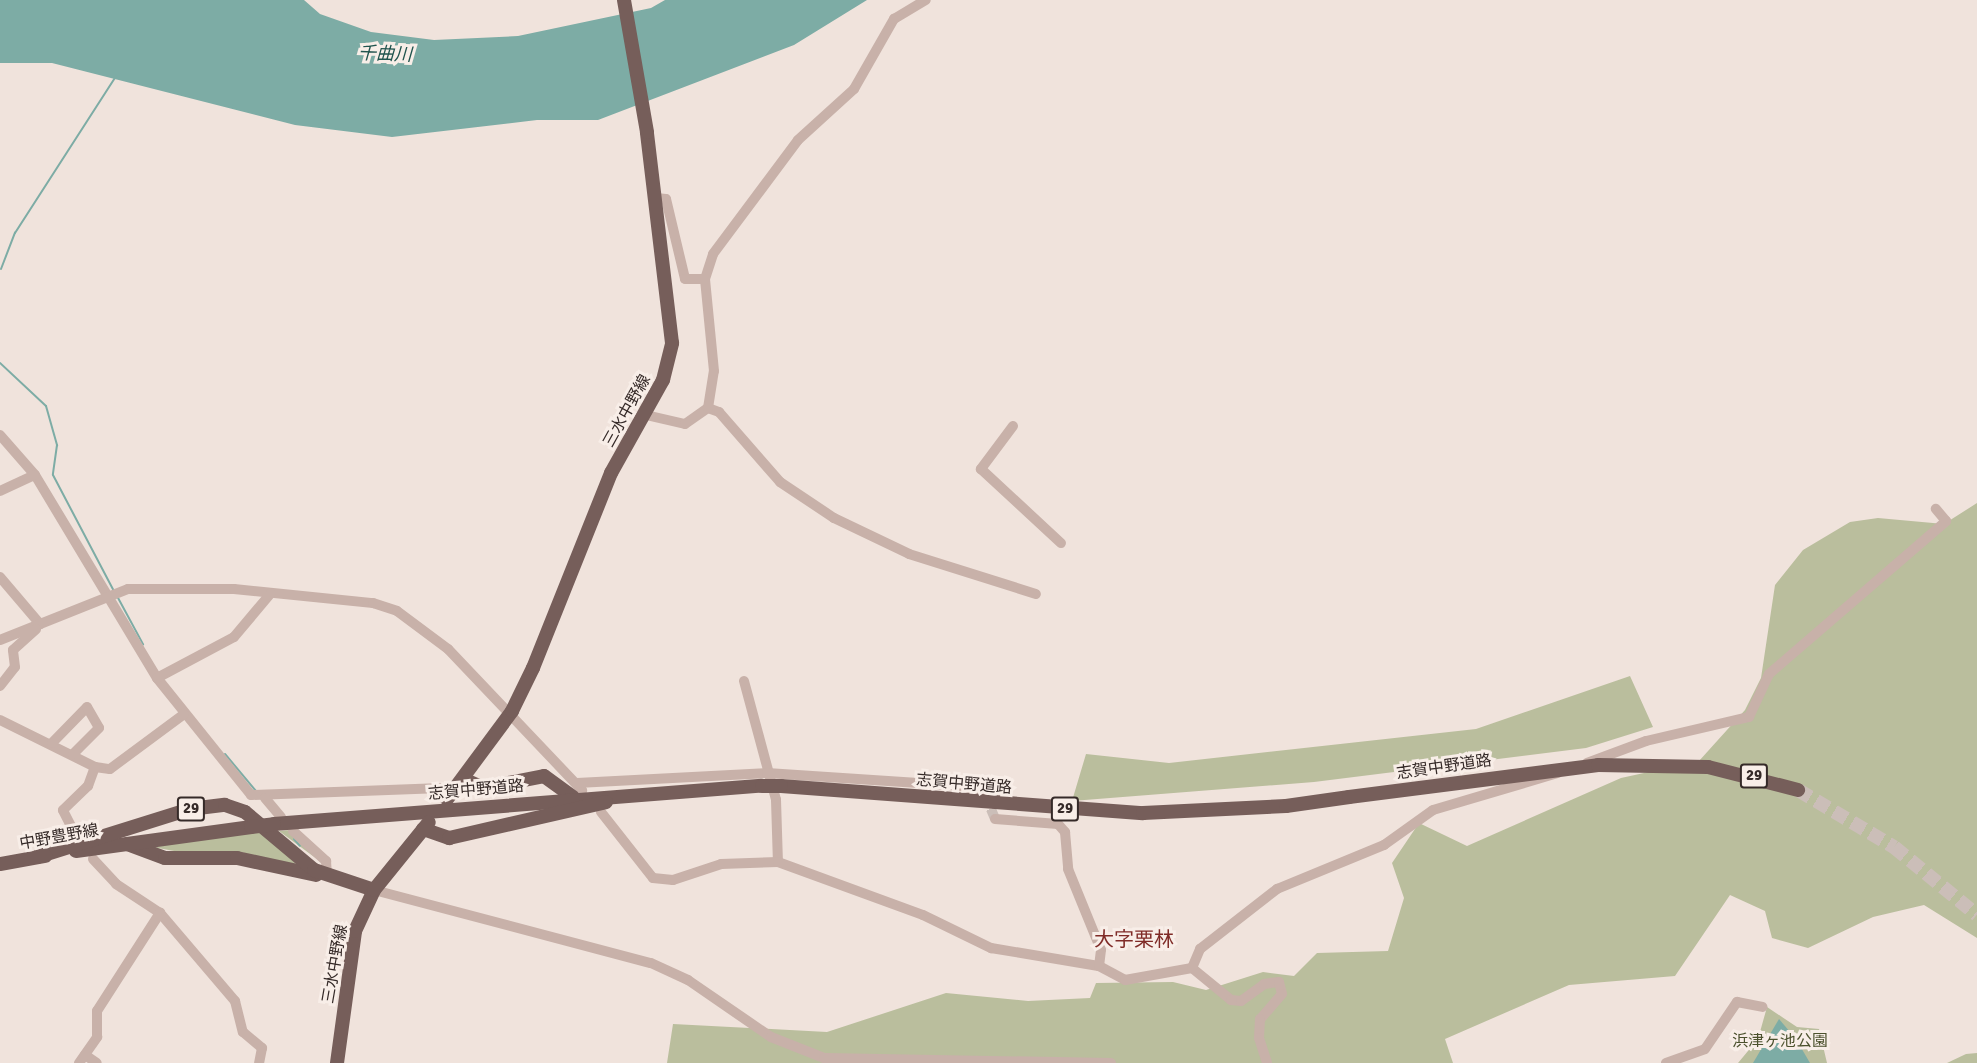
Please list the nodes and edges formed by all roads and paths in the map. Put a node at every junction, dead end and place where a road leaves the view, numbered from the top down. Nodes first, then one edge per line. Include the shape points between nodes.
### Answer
1 (624, 0) edge
2 (926, 0) edge
3 (656, 198) junction
4 (705, 279) junction
5 (708, 408) junction
6 (646, 415) junction
7 (1013, 426) dead end
8 (0, 435) edge
9 (35, 475) junction
10 (0, 491) edge
11 (1936, 509) dead end
12 (1061, 543) dead end
13 (0, 577) edge
14 (271, 593) junction
15 (1035, 594) dead end
16 (114, 595) junction
17 (40, 624) junction
18 (0, 640) edge
19 (157, 678) junction
20 (744, 681) dead end
21 (0, 686) edge
22 (512, 711) junction
23 (184, 714) junction
24 (0, 720) edge
25 (51, 743) junction
26 (73, 754) junction
27 (95, 767) junction
28 (463, 779) junction
29 (765, 780) junction
30 (577, 790) junction
31 (1798, 790) tunnel mouth
32 (652, 791) junction
33 (984, 795) dead end
34 (449, 796) joint
35 (263, 798) junction
36 (601, 812) dead end
37 (994, 819) dead end
38 (278, 821) junction
39 (72, 828) dead end
40 (293, 831) dead end
41 (123, 843) junction
42 (37, 857) junction
43 (93, 859) dead end
44 (778, 862) junction
45 (0, 864) edge
46 (327, 876) junction
47 (374, 890) junction
48 (160, 913) junction
49 (1098, 966) junction
50 (1192, 968) junction
51 (1763, 1007) dead end
52 (82, 1059) edge
53 (97, 1063) edge
54 (259, 1063) edge
55 (337, 1063) edge
56 (1111, 1063) edge
57 (1267, 1063) edge
58 (1666, 1063) edge

1 - 3 main road, 三水中野線
2 - 4 street via 894,19 854,89 798,140 713,254
3 - 4 street via 666,199 685,279
3 - 6 main road, 三水中野線 via 674,333 663,380
4 - 5 street via 714,372
5 - 6 street via 685,424
5 - 15 street via 718,412 780,482 834,518 909,554
6 - 22 main road, 三水中野線 via 610,473
7 - 12 street via 981,469
8 - 9 street
9 - 10 street
9 - 16 street
11 - 50 street via 1946,521 1769,674 1749,717 1646,741 1524,786 1424,814 1384,845 1277,890 1200,949
13 - 17 street
14 - 16 street via 146,588
14 - 19 street via 234,637
14 - 22 street via 373,603 397,611 448,649
16 - 17 street
16 - 19 street
17 - 18 street
17 - 21 street via 13,650 15,667
19 - 23 street
20 - 29 street
22 - 28 main road, 三水中野線
22 - 30 street
23 - 27 street via 128,759 110,769
23 - 35 street
24 - 25 street
25 - 26 street
25 - 26 street via 87,706 99,728
26 - 27 street
27 - 39 street via 88,786 63,810
28 - 30 main road via 483,788 544,776
28 - 34 main road, 三水中野線
29 - 30 street
29 - 31 main road, 志賀中野道路 / 29, bridge via 781,786 1143,813 1286,806 1598,765 1708,767
29 - 32 main road, 志賀中野道路 / 29
29 - 33 street via 964,786
29 - 44 street via 776,800
30 - 32 main road, 志賀中野道路 / 29
30 - 38 main road, 志賀中野道路 / 29
32 - 47 main road, 三水中野線 / 29 via 457,837 442,838 426,826
34 - 35 street via 442,788
35 - 38 street
36 - 44 street via 653,878 673,880 721,864
37 - 49 street via 1058,824 1065,832 1068,868 1101,950
38 - 41 main road, 志賀中野道路 / 29, bridge
40 - 46 street via 326,861
41 - 42 main road, 中野豊野線 / 29
41 - 46 main road, 29 via 165,858 237,858
42 - 45 main road, 中野豊野線 / 29
42 - 46 main road, 29 via 190,809 225,805 245,812 294,858
43 - 48 street via 116,884
44 - 49 street via 923,915 991,948
46 - 47 main road, 29
47 - 55 main road, 三水中野線 via 355,931
47 - 56 street via 651,963 688,980 771,1037 824,1058
48 - 52 street via 97,1011 97,1037
48 - 54 street via 235,1001 243,1032 262,1048
49 - 50 street via 1125,980
50 - 57 street via 1231,1000 1245,1000 1264,984 1279,982 1282,993 1260,1019 1259,1038
51 - 58 street via 1737,1002 1706,1049
52 - 53 street

